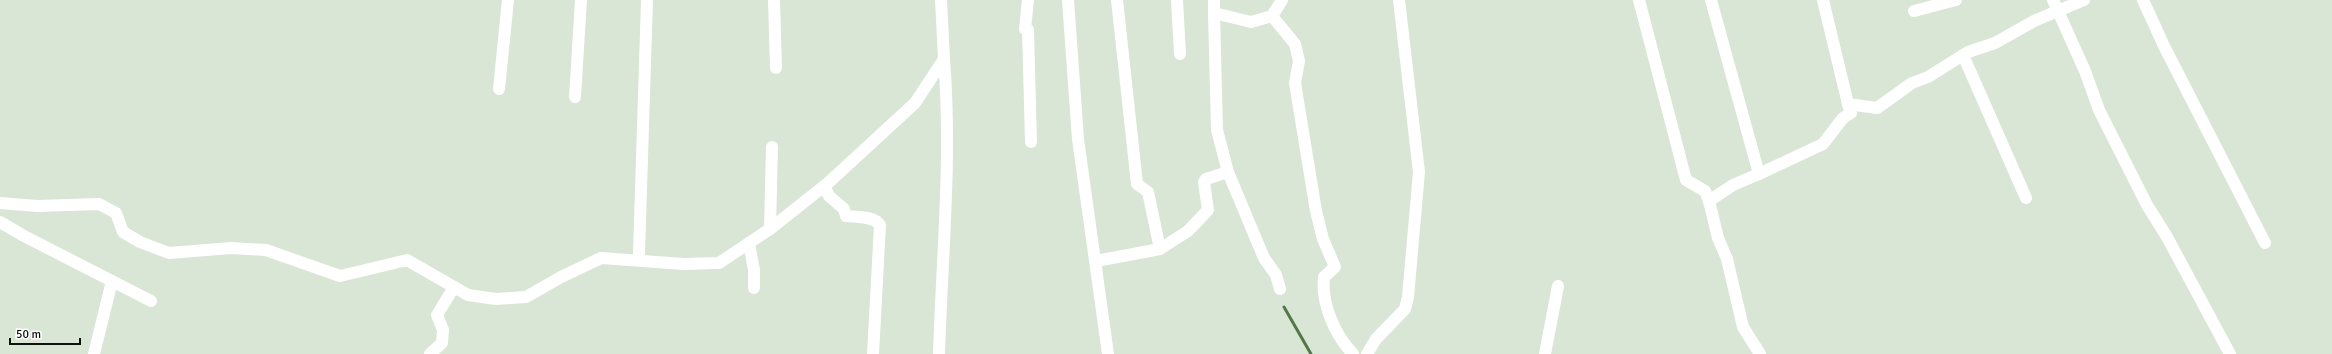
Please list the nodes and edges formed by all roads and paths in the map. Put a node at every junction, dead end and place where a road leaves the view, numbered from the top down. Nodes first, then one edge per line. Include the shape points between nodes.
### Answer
1 (508, 0) edge
2 (580, 0) edge
3 (647, 0) edge
4 (774, 0) edge
5 (941, 0) edge
6 (1028, 0) edge
7 (1068, 0) edge
8 (1117, 0) edge
9 (1177, 0) edge
10 (1214, 0) edge
11 (1282, 0) edge
12 (1399, 0) edge
13 (1640, 0) edge
14 (1711, 0) edge
15 (1823, 0) edge
16 (1956, 0) edge
17 (2053, 0) edge
18 (2084, 0) edge
19 (2143, 0) edge
20 (1914, 11) dead end
21 (2058, 13) junction
22 (1214, 14) junction
23 (1272, 16) junction
24 (1180, 54) dead end
25 (1963, 55) junction
26 (944, 59) junction
27 (776, 68) dead end
28 (499, 89) dead end
29 (575, 97) dead end
30 (1848, 104) junction
31 (1031, 142) dead end
32 (772, 147) dead end
33 (1228, 172) junction
34 (1759, 174) junction
35 (824, 186) junction
36 (2026, 198) dead end
37 (1709, 201) junction
38 (0, 203) edge
39 (0, 222) edge
40 (770, 229) junction
41 (749, 243) junction
42 (2265, 243) dead end
43 (1160, 249) junction
44 (640, 253) dead end
45 (1096, 261) junction
46 (112, 281) junction
47 (1558, 286) dead end
48 (454, 287) junction
49 (754, 288) dead end
50 (1280, 289) dead end
51 (151, 301) dead end
52 (94, 354) edge
53 (430, 354) edge
54 (872, 354) edge
55 (940, 354) edge
56 (1108, 354) edge
57 (1353, 354) edge
58 (1367, 354) edge
59 (1546, 354) edge
60 (1760, 354) edge
61 (2230, 354) edge

1 - 28 street
2 - 29 street
3 - 44 street
4 - 27 street
5 - 26 street
6 - 31 street via 1025,29 1028,30
7 - 45 street via 1078,139
8 - 43 street via 1137,184 1148,192
9 - 24 street
10 - 22 street
11 - 23 street
12 - 58 street via 1419,172 1417,198 1405,309 1376,339
13 - 37 street via 1686,180 1705,190
14 - 34 street
15 - 30 street
16 - 20 street
17 - 21 street
18 - 21 street
19 - 42 street
21 - 25 street via 2034,21 2014,34
21 - 61 street via 2085,71 2099,110 2147,205 2168,237
22 - 23 street via 1251,22
22 - 33 street via 1217,130
23 - 57 street via 1295,44 1299,60 1295,83 1316,211 1323,239 1335,267 1324,277 1326,300 1340,338
25 - 30 street via 1928,77 1912,83 1877,108
25 - 36 street
26 - 35 street via 915,103
26 - 55 street via 948,196 942,262
30 - 34 street via 1850,113 1843,118 1824,144
32 - 40 street
33 - 43 street via 1211,176 1204,182 1208,210 1188,231
33 - 50 street via 1264,258 1276,275
34 - 37 street via 1733,185
35 - 40 street
35 - 54 street via 829,196 844,209 846,216 870,219 880,225
37 - 60 street via 1718,238 1727,259 1743,327
38 - 48 street via 37,206 99,204 116,213 123,232 140,242 168,252 231,248 266,250 340,276 407,260
39 - 46 street
40 - 41 street
41 - 48 street via 719,262 676,263 601,258 526,297 496,299 468,294
41 - 49 street
43 - 45 street
45 - 56 street
46 - 51 street
46 - 52 street
47 - 59 street
48 - 53 street via 437,315 443,330 442,343

